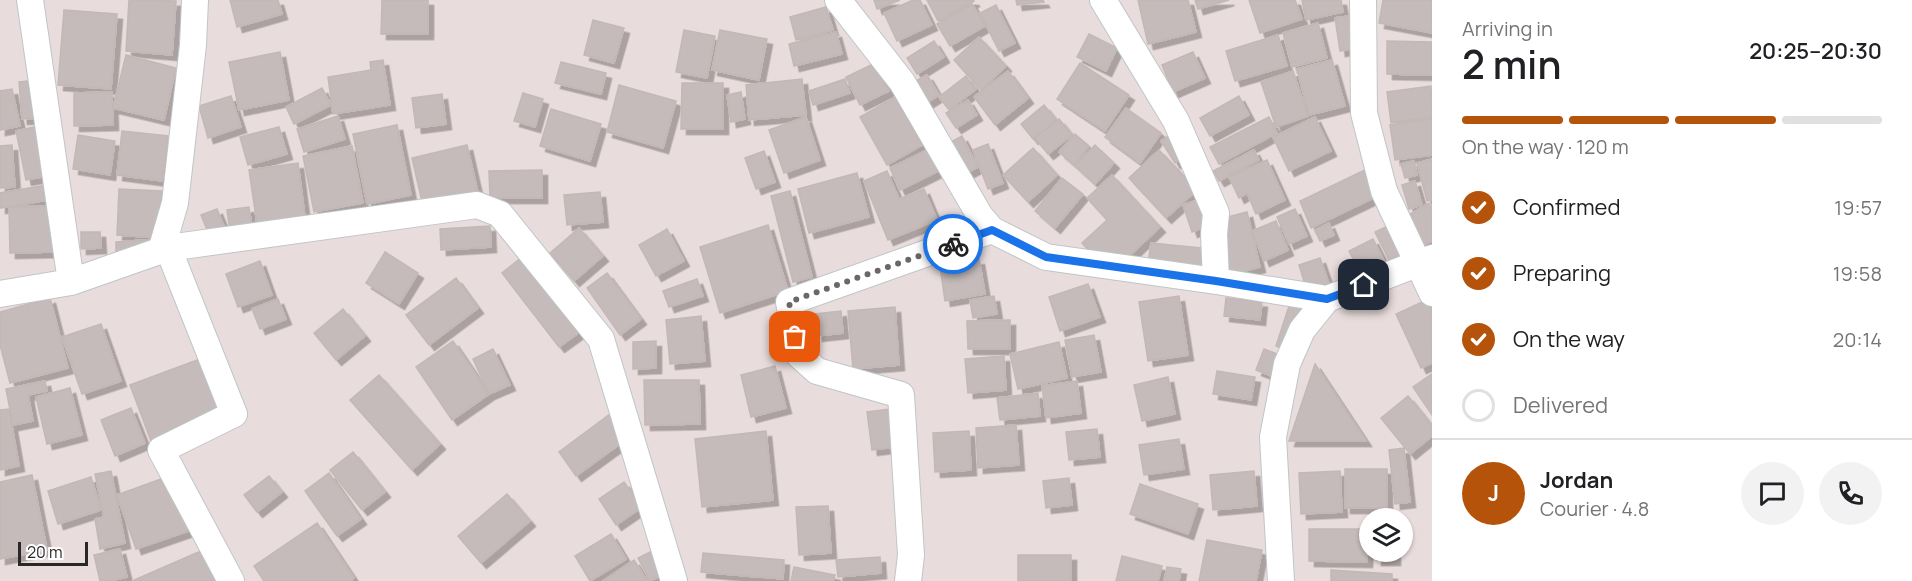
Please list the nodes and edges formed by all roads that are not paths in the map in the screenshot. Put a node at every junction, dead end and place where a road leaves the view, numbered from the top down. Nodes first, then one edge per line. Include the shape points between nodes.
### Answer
1 (30, 0) edge
2 (195, 0) edge
3 (838, 0) edge
4 (1103, 0) edge
5 (1363, 0) edge
6 (992, 230) junction
7 (165, 249) junction
8 (1425, 261) edge
9 (1216, 281) junction
10 (71, 282) junction
11 (1432, 293) edge
12 (0, 294) edge
13 (1327, 299) junction
14 (231, 581) edge
15 (674, 581) edge
16 (908, 581) edge
17 (1281, 581) edge

1 - 10 street
2 - 7 street via 175,202
3 - 6 street via 902,82
4 - 9 street via 1176,122 1216,213
5 - 8 street via 1364,113 1384,191
6 - 9 street via 1046,257
6 - 16 street via 789,302 798,354 817,371 901,395 911,555
7 - 10 street
7 - 14 street via 234,414 161,450
7 - 15 street via 477,205 500,214 602,339
8 - 11 street
8 - 13 street
9 - 13 street
10 - 12 street
13 - 17 street via 1302,330 1287,364 1274,437

